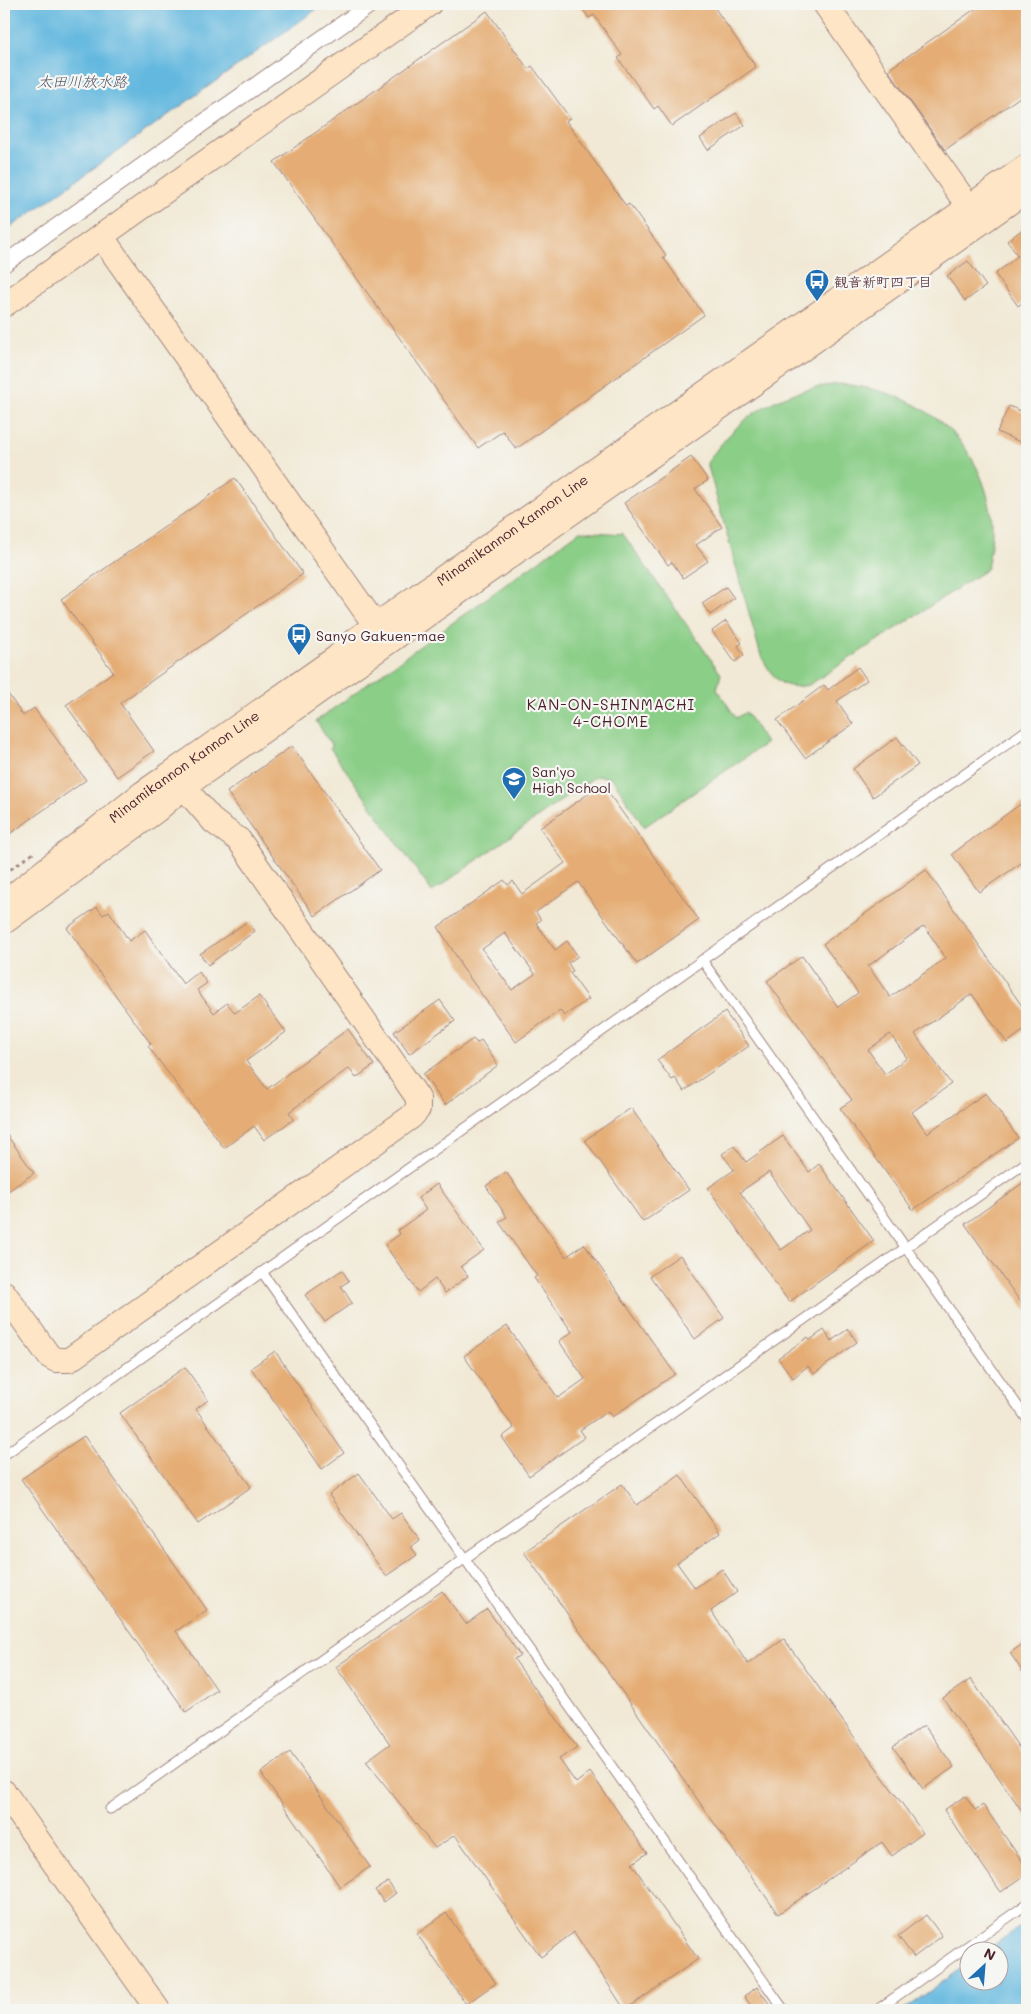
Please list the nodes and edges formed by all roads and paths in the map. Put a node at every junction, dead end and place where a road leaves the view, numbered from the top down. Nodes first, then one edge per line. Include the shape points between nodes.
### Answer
1 (371, 4) edge
2 (429, 4) edge
3 (825, 4) edge
4 (1027, 166) edge
5 (1027, 190) edge
6 (969, 207) junction
7 (101, 236) junction
8 (4, 264) edge
9 (4, 304) edge
10 (382, 634) junction
11 (1027, 730) edge
12 (177, 780) junction
13 (4, 903) edge
14 (4, 922) edge
15 (702, 960) junction
16 (1027, 1162) edge
17 (906, 1248) junction
18 (262, 1272) junction
19 (4, 1293) edge
20 (1027, 1418) edge
21 (4, 1455) edge
22 (465, 1559) junction
23 (4, 1792) edge
24 (110, 1809) dead end
25 (1027, 1904) edge
26 (158, 2010) edge
27 (784, 2010) edge
28 (877, 2010) edge

1 - 8 street
2 - 7 street
3 - 6 street
4 - 6 street, Minamikannon Kannon Line
5 - 10 street, Minamikannon Kannon Line
6 - 10 street, Minamikannon Kannon Line
7 - 9 street
7 - 10 street
10 - 12 street, Minamikannon Kannon Line
11 - 15 lane
12 - 13 street, Minamikannon Kannon Line
12 - 14 street, Minamikannon Kannon Line via 157,810
12 - 19 street via 214,822 239,840 418,1098 418,1109 69,1360 56,1360 49,1356
15 - 17 lane
15 - 18 lane
16 - 17 lane
17 - 20 lane
17 - 22 lane
18 - 21 lane
18 - 22 lane
22 - 24 lane
22 - 27 lane
23 - 26 street
25 - 28 lane

